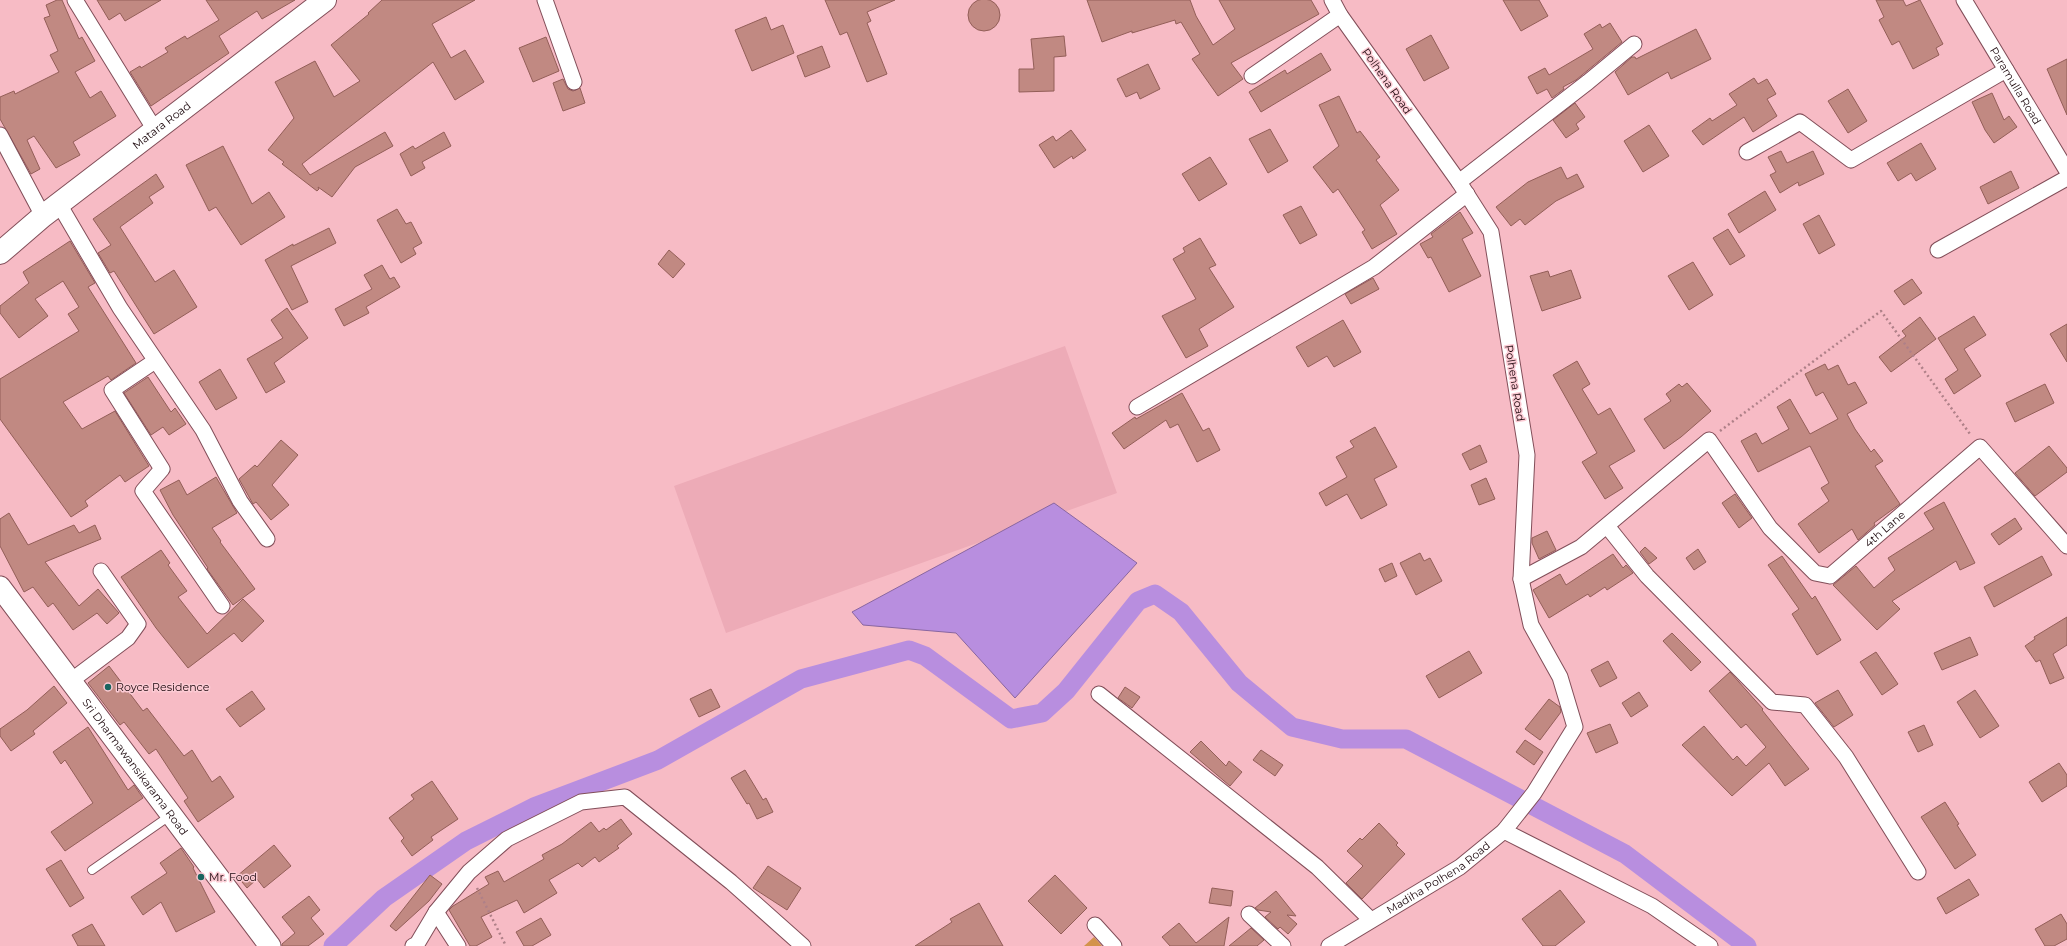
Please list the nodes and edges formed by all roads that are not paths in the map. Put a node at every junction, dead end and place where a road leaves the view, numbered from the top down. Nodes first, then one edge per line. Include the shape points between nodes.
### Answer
1 (75, 0) edge
2 (325, 0) edge
3 (545, 0) edge
4 (1332, 0) edge
5 (1964, 0) edge
6 (1340, 15) junction
7 (1634, 44) dead end
8 (2006, 70) junction
9 (1252, 76) dead end
10 (574, 82) dead end
11 (155, 130) junction
12 (0, 135) edge
13 (1747, 152) dead end
14 (2065, 162) edge
15 (2067, 178) edge
16 (1458, 182) junction
17 (1467, 194) junction
18 (51, 210) junction
19 (1938, 250) dead end
20 (0, 253) edge
21 (155, 361) junction
22 (1137, 407) dead end
23 (1607, 526) junction
24 (267, 539) dead end
25 (2067, 546) edge
26 (101, 571) dead end
27 (1521, 579) junction
28 (0, 587) edge
29 (222, 606) dead end
30 (72, 680) junction
31 (1099, 694) dead end
32 (1534, 793) joint
33 (172, 814) junction
34 (1504, 830) junction
35 (92, 870) dead end
36 (1918, 872) dead end
37 (436, 912) junction
38 (1249, 914) dead end
39 (1371, 920) junction
40 (1095, 925) dead end
41 (266, 945) edge
42 (413, 946) edge
43 (458, 946) edge
44 (803, 946) edge
45 (1114, 946) edge
46 (1283, 946) edge
47 (1329, 946) edge
48 (1710, 946) edge

1 - 11 street
2 - 11 highway, Matara Road
3 - 10 street
4 - 6 street, Polhena Road
5 - 8 street, Paramulla Road
6 - 9 street
6 - 16 street, Polhena Road
7 - 16 street
8 - 13 street via 1851,160 1800,122
8 - 14 street, Paramulla Road
11 - 18 highway, Matara Road
12 - 18 street
15 - 19 street
16 - 17 street, Polhena Road
17 - 22 street via 1374,267
17 - 27 street, Polhena Road via 1491,232 1527,455
18 - 20 highway, Matara Road
18 - 21 street
21 - 24 street via 203,430 240,501
21 - 29 street via 112,390 162,469 143,491
23 - 25 street, 4th Lane via 1709,440 1770,528 1815,574 1830,576 1980,446
23 - 27 street via 1581,547
23 - 36 street via 1648,576 1772,702 1805,705 1846,757
26 - 30 street via 138,624 128,638
27 - 32 street, Polhena Road via 1531,625 1560,677 1575,727
28 - 30 street, Sri Dharmawansikarama Road
30 - 33 street, Sri Dharmawansikarama Road
31 - 39 street via 1317,867
32 - 34 street, Madiha Polhena Road
33 - 35 lane
33 - 41 street, Sri Dharmawansikarama Road
34 - 39 street, Madiha Polhena Road via 1460,867
34 - 48 street via 1652,906
37 - 42 street via 417,944
37 - 43 street
37 - 44 street via 469,872 507,840 581,802 625,797 731,882
38 - 46 street
39 - 47 street, Madiha Polhena Road
40 - 45 street

